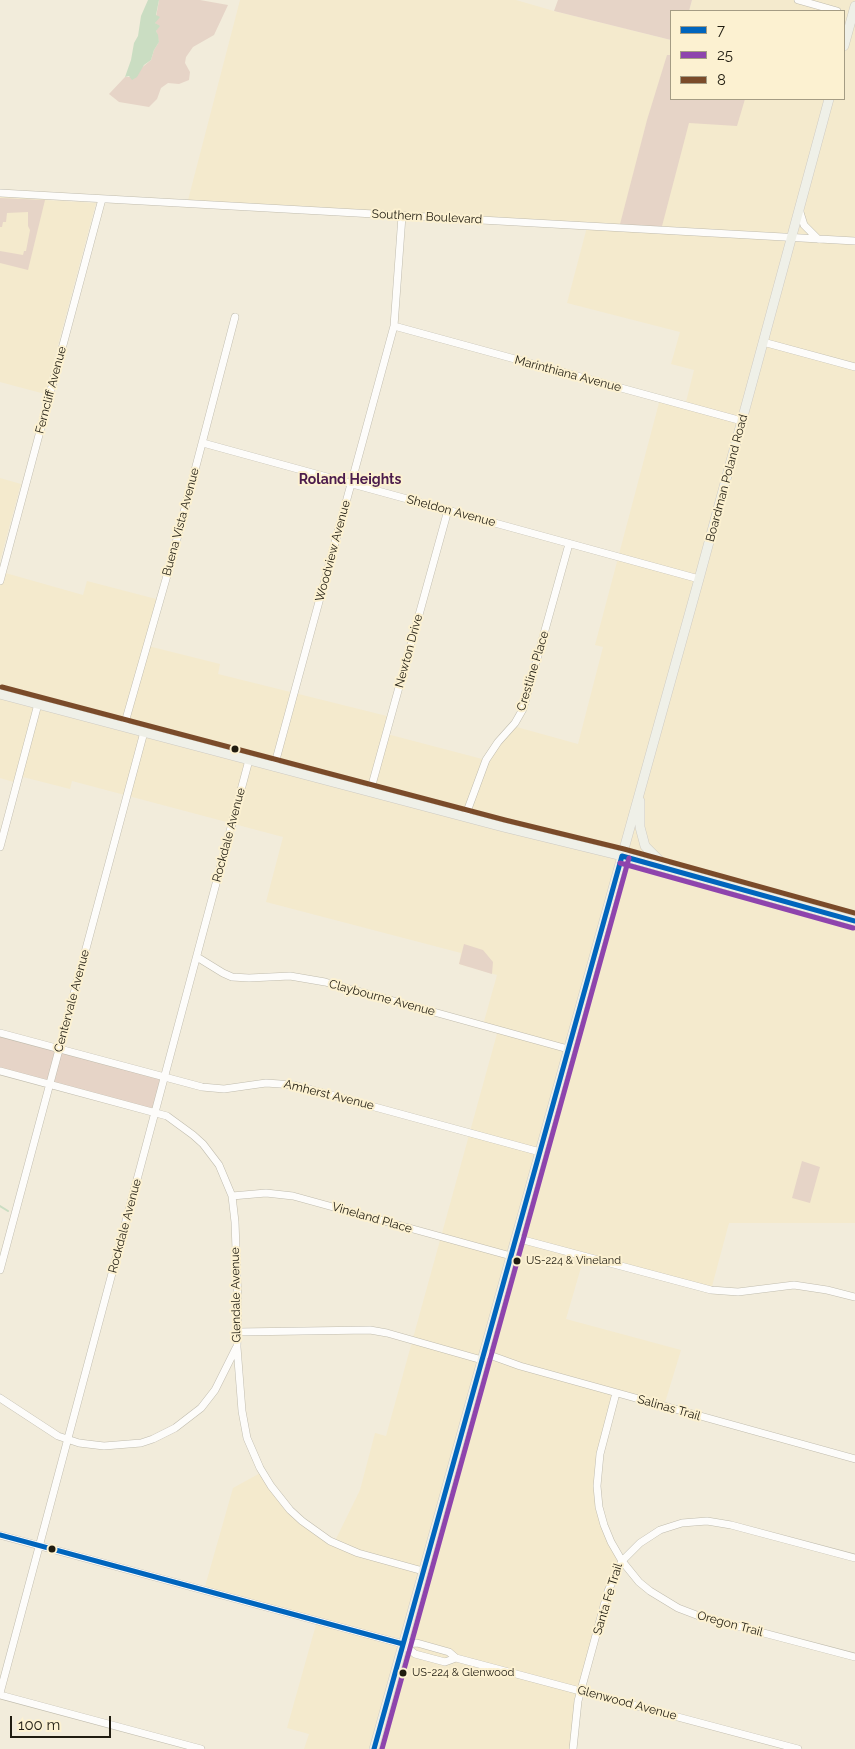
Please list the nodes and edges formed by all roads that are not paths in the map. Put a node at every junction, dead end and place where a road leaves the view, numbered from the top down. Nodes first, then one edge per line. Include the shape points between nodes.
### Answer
1 (798, 0) edge
2 (855, 6) edge
3 (833, 10) edge
4 (848, 14) edge
5 (845, 38) edge
6 (829, 100) edge
7 (0, 193) edge
8 (102, 199) junction
9 (799, 209) junction
10 (402, 216) junction
11 (791, 237) junction
12 (818, 239) junction
13 (855, 241) edge
14 (235, 317) dead end
15 (394, 326) junction
16 (762, 342) junction
17 (855, 367) edge
18 (742, 422) junction
19 (202, 443) junction
20 (351, 484) junction
21 (448, 510) junction
22 (569, 544) junction
23 (699, 579) junction
24 (0, 580) edge
25 (0, 694) edge
26 (38, 704) junction
27 (124, 726) junction
28 (144, 732) junction
29 (249, 760) junction
30 (274, 767) junction
31 (641, 785) junction
32 (370, 792) junction
33 (465, 817) junction
34 (0, 847) edge
35 (622, 856) junction
36 (669, 870) junction
37 (855, 921) edge
38 (197, 957) junction
39 (0, 1033) edge
40 (59, 1049) junction
41 (568, 1049) junction
42 (0, 1071) edge
43 (165, 1078) junction
44 (50, 1085) junction
45 (156, 1113) junction
46 (540, 1152) junction
47 (232, 1196) junction
48 (516, 1238) junction
49 (511, 1256) junction
50 (0, 1270) edge
51 (855, 1297) edge
52 (238, 1332) junction
53 (237, 1347) junction
54 (483, 1356) junction
55 (616, 1393) junction
56 (0, 1398) edge
57 (68, 1439) junction
58 (855, 1460) edge
59 (0, 1535) edge
60 (39, 1546) junction
61 (855, 1558) edge
62 (622, 1561) junction
63 (423, 1570) junction
64 (403, 1644) junction
65 (855, 1657) edge
66 (581, 1691) junction
67 (0, 1694) edge
68 (201, 1749) edge
69 (374, 1749) edge
70 (573, 1749) edge
71 (798, 1749) edge

1 - 3 street
2 - 4 main road
4 - 5 main road
6 - 9 main road, Boardman Poland Road
7 - 8 street, Southern Boulevard
8 - 10 street, Southern Boulevard
8 - 24 street, Ferncliff Avenue
9 - 11 main road, Boardman Poland Road
9 - 12 street via 805,227
10 - 11 street, Southern Boulevard
10 - 15 street, Woodview Avenue
11 - 12 street, Southern Boulevard
11 - 16 main road, Boardman Poland Road
12 - 13 street, Southern Boulevard
14 - 19 street, Buena Vista Avenue
15 - 18 street, Marinthiana Avenue
15 - 20 street, Woodview Avenue
16 - 17 street
16 - 18 main road, Boardman Poland Road
18 - 23 main road, Boardman Poland Road
19 - 20 street, Sheldon Avenue
19 - 27 street, Buena Vista Avenue
20 - 21 street, Sheldon Avenue
20 - 30 street, Woodview Avenue
21 - 22 street, Sheldon Avenue
21 - 32 street, Newton Drive
22 - 23 street, Sheldon Avenue
22 - 33 street, Crestline Place via 523,709 486,760
23 - 31 main road, Boardman Poland Road
25 - 26 main road
26 - 27 main road
26 - 34 street
27 - 28 main road
28 - 29 main road
28 - 40 street, Centervale Avenue
29 - 30 main road
29 - 38 street, Rockdale Avenue
30 - 32 main road
31 - 35 main road, Boardman Poland Road
31 - 36 main road via 642,838 650,852
32 - 33 main road
33 - 35 main road
35 - 36 main road
35 - 41 main road, Boardman Poland Road
36 - 37 main road
38 - 41 street, Claybourne Avenue via 232,977 290,976 325,982
38 - 43 street, Rockdale Avenue
39 - 40 street, Amherst Avenue
40 - 43 street, Amherst Avenue
40 - 44 street, Centervale Avenue
41 - 46 main road, Boardman Poland Road
42 - 44 street, Glendale Avenue
43 - 45 street, Rockdale Avenue
43 - 46 street, Amherst Avenue via 215,1089 266,1082 294,1085
44 - 45 street, Glendale Avenue
44 - 50 street, Centervale Avenue
45 - 47 street, Glendale Avenue via 167,1116 203,1144 219,1165
45 - 57 street, Rockdale Avenue
46 - 48 main road, Boardman Poland Road
47 - 49 street, Vineland Place via 266,1193 293,1196
47 - 52 street, Glendale Avenue
48 - 49 main road, Boardman Poland Road
48 - 51 street via 711,1290 738,1292 794,1285
49 - 54 main road, Boardman Poland Road
52 - 53 street, Glendale Avenue
52 - 54 street, Salinas Trail via 370,1330
53 - 57 street via 208,1400 170,1431 140,1443 116,1446
53 - 63 street, Glendale Avenue via 247,1438 278,1497 302,1521 330,1541 382,1561
54 - 55 street, Salinas Trail
54 - 63 main road, Boardman Poland Road
55 - 58 street, Salinas Trail
55 - 62 street, Santa Fe Trail via 600,1454 597,1486 604,1526
56 - 57 street via 56,1435
57 - 60 street, Rockdale Avenue
59 - 60 street, Glenwood Avenue
60 - 64 street, Glenwood Avenue
60 - 67 street, Rockdale Avenue
61 - 62 street via 731,1525 700,1521 660,1530 640,1542
62 - 65 street, Oregon Trail via 639,1582 678,1608
62 - 66 street, Santa Fe Trail via 608,1591
63 - 64 main road, Boardman Poland Road
64 - 66 street, Glenwood Avenue via 448,1652 456,1658
64 - 69 main road, Boardman Poland Road
66 - 70 street, Santa Fe Trail via 576,1707
66 - 71 street, Glenwood Avenue
67 - 68 street

